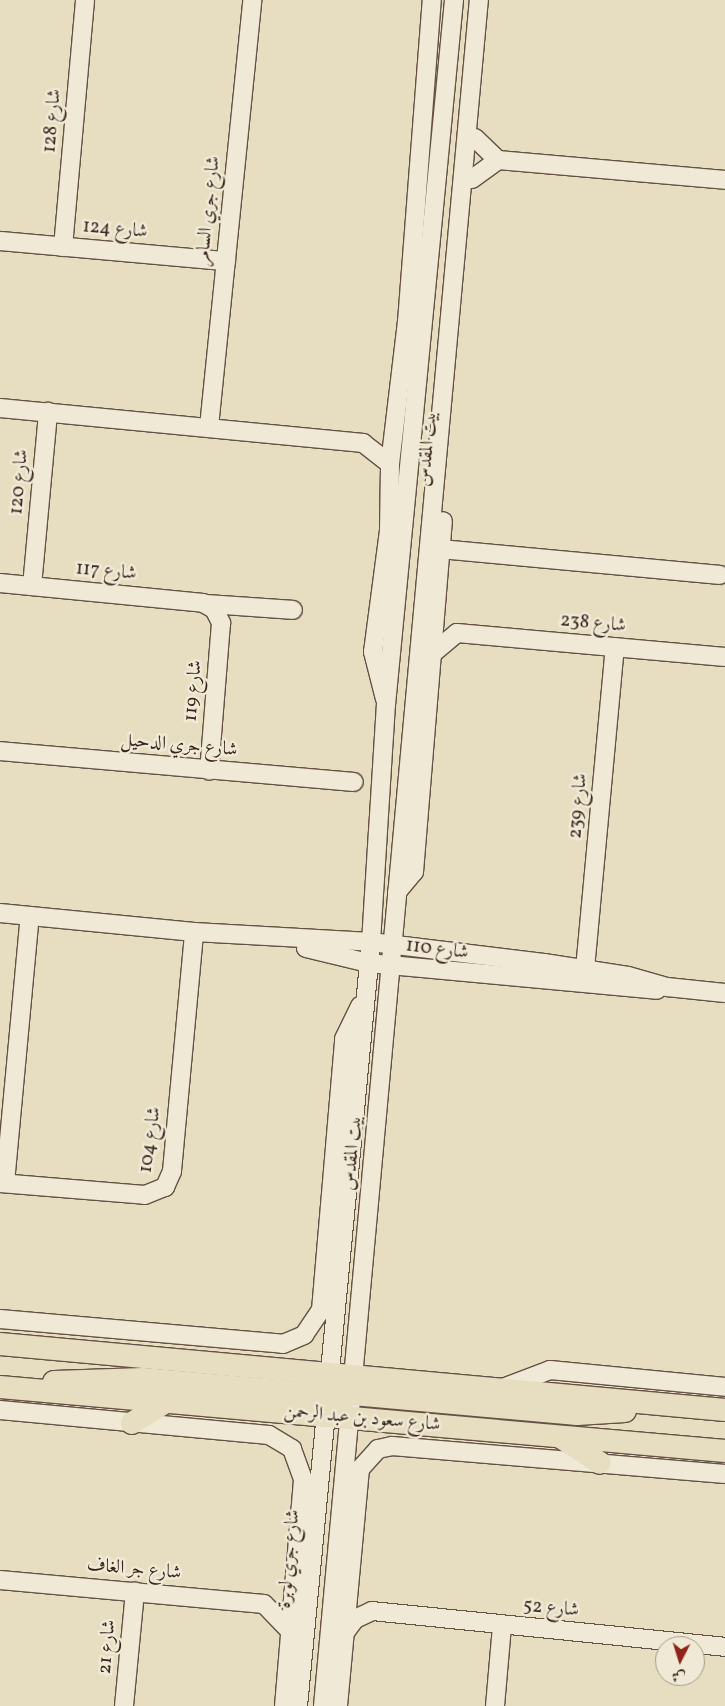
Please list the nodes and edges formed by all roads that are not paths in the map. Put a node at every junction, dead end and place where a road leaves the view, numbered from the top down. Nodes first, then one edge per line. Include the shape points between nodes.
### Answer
1 (85, 0) edge
2 (252, 0) edge
3 (454, 0) edge
4 (432, 1) edge
5 (479, 1) edge
6 (452, 25) junction
7 (475, 138) junction
8 (498, 160) junction
9 (472, 178) junction
10 (725, 180) edge
11 (462, 232) junction
12 (0, 241) edge
13 (63, 247) junction
14 (226, 261) junction
15 (422, 342) junction
16 (398, 381) junction
17 (0, 408) edge
18 (48, 412) junction
19 (395, 424) junction
20 (209, 427) junction
21 (363, 443) junction
22 (390, 464) junction
23 (441, 549) junction
24 (720, 575) dead end
25 (0, 583) edge
26 (32, 586) junction
27 (436, 605) junction
28 (213, 610) junction
29 (293, 610) dead end
30 (458, 633) junction
31 (615, 647) junction
32 (433, 653) junction
33 (725, 657) edge
34 (386, 705) junction
35 (0, 751) edge
36 (209, 770) junction
37 (354, 782) dead end
38 (397, 892) junction
39 (0, 913) edge
40 (30, 916) junction
41 (199, 932) junction
42 (371, 942) junction
43 (390, 946) junction
44 (368, 963) junction
45 (389, 966) junction
46 (585, 969) junction
47 (667, 987) junction
48 (725, 993) edge
49 (363, 999) junction
50 (3, 1183) edge
51 (0, 1319) edge
52 (0, 1344) edge
53 (329, 1382) junction
54 (354, 1384) junction
55 (725, 1386) edge
56 (8, 1388) edge
57 (503, 1388) junction
58 (166, 1402) junction
59 (670, 1404) junction
60 (0, 1410) edge
61 (725, 1410) edge
62 (324, 1416) junction
63 (350, 1418) junction
64 (132, 1423) junction
65 (559, 1436) junction
66 (285, 1443) joint
67 (725, 1451) edge
68 (600, 1463) junction
69 (722, 1476) edge
70 (0, 1580) edge
71 (293, 1584) junction
72 (350, 1585) junction
73 (135, 1592) junction
74 (264, 1604) junction
75 (372, 1612) junction
76 (502, 1626) junction
77 (288, 1629) junction
78 (346, 1632) junction
79 (725, 1647) edge
80 (297, 1703) edge
81 (124, 1706) edge
82 (284, 1706) edge
83 (323, 1706) edge
84 (338, 1706) edge
85 (495, 1706) edge

1 - 13 street, شارع 128
2 - 14 street, شارع جري السامر
3 - 6 street, بيت المقدس
4 - 6 street
4 - 16 street, بيت المقدس via 431,58
5 - 7 street, بيت المقدس via 484,30
5 - 11 street, بيت المقدس
6 - 15 street, بيت المقدس
7 - 8 street
7 - 9 street, بيت المقدس
8 - 9 street
8 - 10 street
9 - 11 street, بيت المقدس
11 - 23 street, بيت المقدس
11 - 38 street, بيت المقدس
12 - 13 street, شارع 124
13 - 14 street, شارع 124
14 - 20 street, شارع جري السامر
15 - 16 street
15 - 34 street, بيت المقدس
16 - 19 street, بيت المقدس
17 - 18 street
18 - 20 street
18 - 26 street, شارع 120
19 - 21 street
19 - 22 street, بيت المقدس
20 - 21 street
21 - 22 street
22 - 34 street, بيت المقدس via 389,530 373,652
23 - 24 street
23 - 27 street, بيت المقدس
25 - 26 street, شارع 117
26 - 28 street, شارع 117
27 - 30 street
27 - 32 street, بيت المقدس
28 - 29 street, شارع 117
28 - 36 street, شارع 119
30 - 31 street, شارع 238
30 - 32 street
31 - 33 street, شارع 238
31 - 46 street, شارع 239
32 - 38 street, بيت المقدس via 414,872
34 - 42 street, بيت المقدس
35 - 36 street, شارع جري الدحيل
36 - 37 street, شارع جري الدحيل
38 - 43 street, بيت المقدس
39 - 40 street, شارع 110
40 - 41 street, شارع 110
40 - 50 street
41 - 42 street, شارع 110
41 - 44 street, شارع 110 via 332,952
41 - 50 street, شارع 104 via 172,1171 165,1187 145,1195
42 - 43 street, شارع 110
42 - 44 street, بيت المقدس
43 - 45 street, بيت المقدس
43 - 46 street, شارع 110
44 - 45 street, شارع 110
44 - 49 street, بيت المقدس
45 - 47 street, شارع 110 via 641,990
45 - 54 street, بيت المقدس
46 - 47 street, شارع 110
47 - 48 street, شارع 110
49 - 51 street, بيت المقدس via 344,1039 321,1310 310,1330 283,1344
49 - 53 street, بيت المقدس
52 - 53 main road
53 - 54 main road via 340,1389
53 - 56 main road via 114,1378
53 - 62 street, بيت المقدس
54 - 57 main road
54 - 59 main road via 577,1414
54 - 62 main road
54 - 63 street, بيت المقدس
55 - 57 street via 550,1370
56 - 58 main road, شارع سعود بن عبد الرحمن
57 - 59 main road
58 - 62 main road, شارع سعود بن عبد الرحمن
58 - 64 main road
59 - 61 main road
60 - 64 street, شارع سعود بن عبد الرحمن
62 - 63 main road, شارع سعود بن عبد الرحمن
62 - 80 street, شارع جري لوبرة
63 - 65 main road, شارع سعود بن عبد الرحمن
63 - 83 street
64 - 66 street, شارع سعود بن عبد الرحمن via 263,1434
65 - 67 main road, شارع سعود بن عبد الرحمن
65 - 68 main road
66 - 71 street, شارع جري لوبرة via 298,1457 303,1480
68 - 69 street, شارع سعود بن عبد الرحمن
68 - 72 street, شارع سعود بن عبد الرحمن via 392,1446 378,1449 360,1470
70 - 73 street, شارع جر الغاف
71 - 74 street
71 - 77 street, شارع جري لوبرة
72 - 75 street
72 - 78 street
73 - 74 street, شارع جر الغاف
73 - 81 street, شارع 21
74 - 77 street
75 - 76 street, شارع 52
75 - 78 street via 355,1619
76 - 79 street, شارع 52
76 - 85 street
77 - 82 street, شارع جري لوبرة
78 - 84 street

